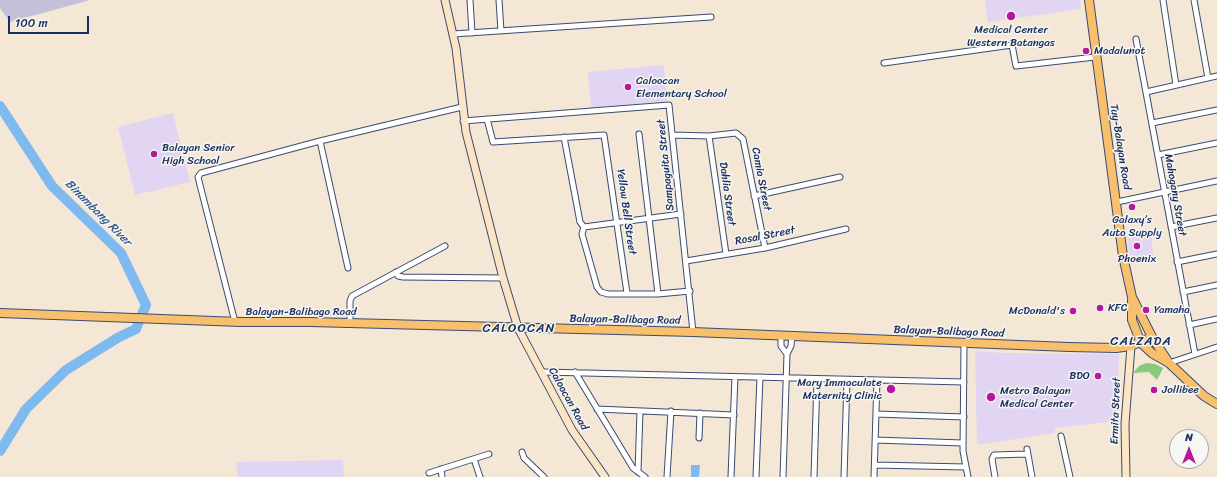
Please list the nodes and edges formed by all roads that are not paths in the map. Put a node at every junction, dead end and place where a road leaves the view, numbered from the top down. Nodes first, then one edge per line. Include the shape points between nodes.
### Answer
1 (445, 0) edge
2 (470, 0) edge
3 (499, 0) edge
4 (1089, 0) edge
5 (1163, 0) edge
6 (1194, 0) edge
7 (711, 17) dead end
8 (501, 32) junction
9 (472, 33) junction
10 (453, 34) junction
11 (1136, 39) dead end
12 (1095, 57) junction
13 (884, 63) dead end
14 (1217, 76) edge
15 (1208, 78) junction
16 (1176, 85) junction
17 (1146, 92) junction
18 (462, 107) junction
19 (1217, 110) edge
20 (487, 119) junction
21 (463, 121) junction
22 (1152, 123) junction
23 (639, 134) dead end
24 (673, 135) junction
25 (709, 136) junction
26 (564, 137) junction
27 (320, 141) junction
28 (1217, 143) edge
29 (1158, 155) junction
30 (840, 178) dead end
31 (1217, 181) edge
32 (1164, 192) junction
33 (754, 196) junction
34 (1117, 202) junction
35 (681, 214) junction
36 (649, 218) junction
37 (1217, 218) edge
38 (617, 222) junction
39 (584, 227) junction
40 (1171, 227) junction
41 (846, 229) dead end
42 (445, 246) dead end
43 (765, 248) junction
44 (726, 254) junction
45 (1217, 254) edge
46 (686, 261) junction
47 (1177, 262) junction
48 (348, 268) dead end
49 (396, 272) junction
50 (503, 278) junction
51 (1217, 285) edge
52 (690, 291) junction
53 (1183, 292) junction
54 (627, 293) junction
55 (658, 294) junction
56 (1132, 297) junction
57 (0, 313) edge
58 (1217, 319) edge
59 (235, 322) junction
60 (350, 323) junction
61 (1189, 325) junction
62 (518, 328) junction
63 (693, 332) junction
64 (781, 336) junction
65 (792, 336) junction
66 (1152, 337) junction
67 (1141, 343) junction
68 (964, 344) junction
69 (1131, 346) junction
70 (1217, 347) edge
71 (787, 354) junction
72 (1194, 354) junction
73 (1169, 363) junction
74 (543, 372) dead end
75 (575, 372) junction
76 (735, 376) junction
77 (760, 377) junction
78 (786, 378) junction
79 (818, 379) junction
80 (847, 380) junction
81 (877, 380) junction
82 (964, 382) junction
83 (1217, 404) edge
84 (597, 409) junction
85 (640, 411) junction
86 (671, 411) junction
87 (700, 413) junction
88 (876, 414) junction
89 (734, 415) junction
90 (964, 417) junction
91 (1061, 436) dead end
92 (699, 438) dead end
93 (875, 440) junction
94 (964, 443) junction
95 (522, 452) dead end
96 (489, 454) dead end
97 (474, 459) junction
98 (875, 465) junction
99 (966, 467) junction
100 (441, 469) junction
101 (638, 472) junction
102 (429, 473) dead end
103 (442, 477) edge
104 (480, 477) edge
105 (544, 477) edge
106 (605, 477) edge
107 (645, 477) edge
108 (667, 477) edge
109 (731, 477) edge
110 (756, 477) edge
111 (783, 477) edge
112 (814, 477) edge
113 (844, 477) edge
114 (874, 477) edge
115 (968, 477) edge
116 (996, 477) edge
117 (1032, 477) edge
118 (1070, 477) edge
119 (1126, 477) edge

1 - 10 street, Caloocan Road
2 - 9 street
3 - 8 street
4 - 12 main road, Tuy-Balayan Road
5 - 16 street
6 - 15 street
7 - 8 street
8 - 9 street
9 - 10 street
10 - 18 street, Caloocan Road
11 - 17 street, Mahogany Street
12 - 13 street via 1016,66 1012,45
12 - 34 main road, Tuy-Balayan Road
14 - 15 street
15 - 16 street
16 - 17 street
17 - 22 street, Mahogany Street
18 - 21 street, Caloocan Road
18 - 27 street
19 - 22 street
20 - 21 street, Sampaguita Street
20 - 24 street, Sampaguita Street via 670,105
20 - 26 street via 493,142
21 - 50 street, Caloocan Road
22 - 29 street, Mahogany Street
23 - 36 street
24 - 25 street, Camia Street
24 - 35 street, Sampaguita Street
25 - 33 street, Camia Street via 736,133 743,139
25 - 44 street, Dahlia Street
26 - 38 street, Yellow Bell Street via 604,135
26 - 39 street via 580,222
27 - 48 street
27 - 59 street via 201,173 198,177
28 - 29 street
29 - 32 street, Mahogany Street
30 - 33 street
31 - 32 street
32 - 34 street
32 - 40 street, Mahogany Street
33 - 43 street, Camia Street
34 - 56 main road, Tuy-Balayan Road
35 - 36 street
35 - 46 street, Sampaguita Street
36 - 38 street
36 - 55 street
37 - 40 street
38 - 39 street
38 - 54 street, Yellow Bell Street
39 - 54 street via 582,234 600,292
40 - 47 street, Mahogany Street
41 - 43 street, Rosal Street
42 - 49 street
43 - 44 street, Rosal Street
44 - 46 street, Rosal Street
45 - 47 street
46 - 52 street, Sampaguita Street
47 - 53 street, Mahogany Street
49 - 50 street via 403,278
49 - 60 street via 352,296
50 - 62 street, Caloocan Road
51 - 53 street
52 - 55 street
52 - 63 street, Sampaguita Street
53 - 61 street, Mahogany Street
54 - 55 street
56 - 66 main road, Tuy-Balayan Road
56 - 67 main road, Tuy-Balayan Road via 1132,320
57 - 59 main road, Balayan-Balibago Road
58 - 61 street
59 - 60 main road, Balayan-Balibago Road
60 - 62 main road, Balayan-Balibago Road
61 - 72 street, Mahogany Street
62 - 63 main road, Balayan-Balibago Road
62 - 106 street, Caloocan Road via 572,430
63 - 64 main road, Balayan-Balibago Road
64 - 65 main road, Balayan-Balibago Road
64 - 71 street via 781,346
65 - 68 main road, Balayan-Balibago Road
65 - 71 street
66 - 67 main road, Balayan-Balibago Road
66 - 73 main road, Tuy-Balayan Road
67 - 69 main road, Balayan-Balibago Road
67 - 73 main road
68 - 69 main road, Balayan-Balibago Road via 1116,348
68 - 82 street
69 - 119 street, Ermita Street via 1125,424
70 - 72 street
71 - 78 street
72 - 73 street
73 - 83 main road via 1204,396
74 - 75 street
75 - 76 street
75 - 84 street
76 - 77 street
76 - 89 street
77 - 78 street
77 - 110 street
78 - 79 street
78 - 111 street
79 - 80 street
79 - 112 street
80 - 81 street
80 - 113 street
81 - 82 street
81 - 88 street
82 - 90 street
84 - 85 street
84 - 101 street via 632,468
85 - 86 street
85 - 101 street
86 - 87 street
86 - 108 street
87 - 89 street
87 - 92 street
88 - 90 street
88 - 93 street
89 - 109 street
90 - 94 street
91 - 118 street
93 - 94 street
93 - 98 street
94 - 99 street
95 - 105 street via 524,458
96 - 97 street
97 - 100 street
97 - 104 street
98 - 99 street
98 - 114 street
99 - 115 street
100 - 102 street
100 - 103 street
101 - 107 street
116 - 117 street via 992,459 994,455 1027,451

